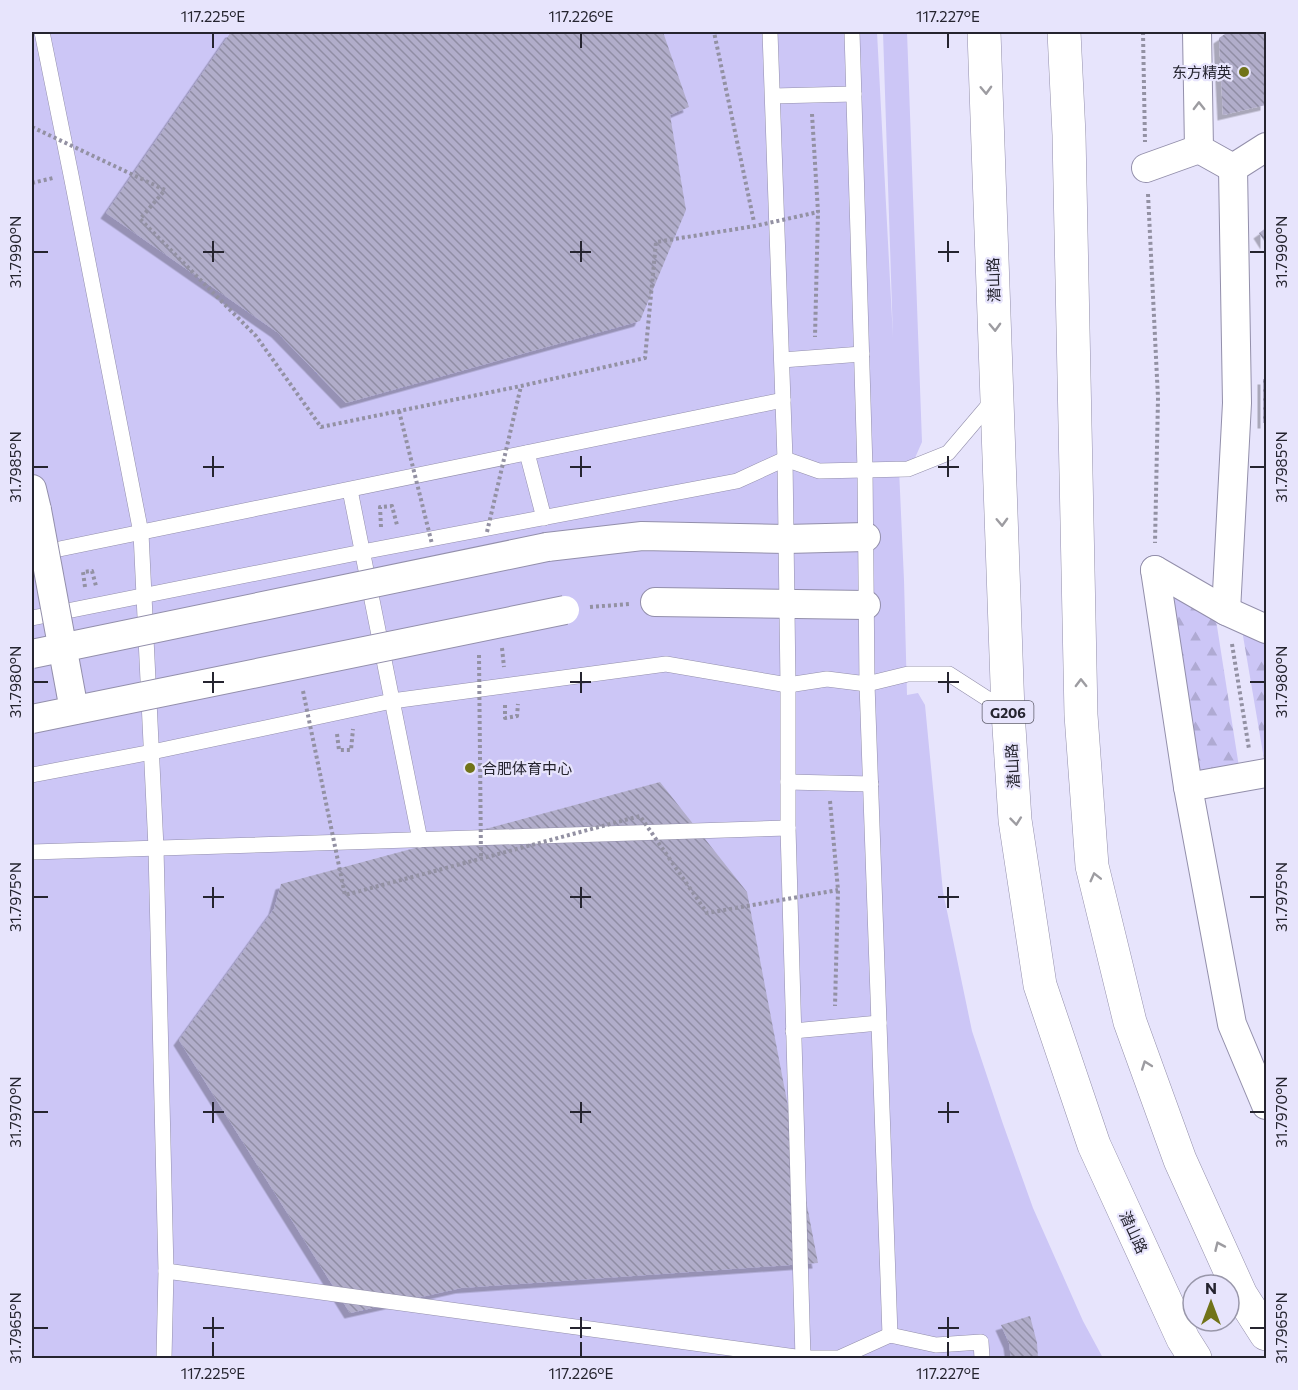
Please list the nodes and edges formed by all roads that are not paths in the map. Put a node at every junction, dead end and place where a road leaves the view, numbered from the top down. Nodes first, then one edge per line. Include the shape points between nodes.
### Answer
1 (42, 32) edge
2 (770, 32) edge
3 (852, 32) edge
4 (984, 32) edge
5 (1064, 32) edge
6 (1069, 32) edge
7 (1197, 32) edge
8 (1066, 66) junction
9 (854, 94) junction
10 (773, 96) junction
11 (1266, 147) edge
12 (1199, 149) junction
13 (1146, 168) road end
14 (1233, 168) junction
15 (862, 354) junction
16 (782, 360) junction
17 (997, 395) junction
18 (783, 400) junction
19 (527, 453) junction
20 (784, 459) junction
21 (865, 469) junction
22 (350, 490) junction
23 (34, 499) edge
24 (544, 518) junction
25 (141, 533) junction
26 (866, 537) junction
27 (786, 539) junction
28 (362, 552) junction
29 (32, 555) edge
30 (144, 595) junction
31 (655, 602) road end
32 (786, 603) junction
33 (866, 604) junction
34 (566, 610) road end
35 (1226, 610) junction
36 (32, 618) edge
37 (1266, 629) edge
38 (63, 648) junction
39 (32, 654) edge
40 (867, 684) junction
41 (788, 686) junction
42 (392, 701) junction
43 (74, 710) junction
44 (1008, 712) junction
45 (32, 719) edge
46 (152, 752) junction
47 (32, 775) edge
48 (1260, 775) edge
49 (788, 782) junction
50 (871, 784) junction
51 (1188, 788) junction
52 (788, 828) junction
53 (420, 840) junction
54 (156, 848) junction
55 (32, 852) edge
56 (879, 1023) junction
57 (793, 1031) junction
58 (1266, 1105) edge
59 (166, 1271) junction
60 (1266, 1334) edge
61 (890, 1335) junction
62 (802, 1358) edge
63 (164, 1359) edge
64 (982, 1359) edge
65 (1195, 1359) edge

1 - 25 lane
2 - 10 lane
3 - 9 lane
4 -> 17 main road, 潜山路 / G206
5 - 8 main road
6 - 8 main road
12 -> 7 street
60 -> 8 main road via 1241,1295 1180,1160 1130,1022 1092,866 1081,715
9 - 10 lane
9 - 15 lane
10 - 16 lane
11 - 14 street
12 - 13 street
12 - 14 street
14 - 35 street via 1237,403
15 - 16 lane
15 - 21 lane
16 - 18 lane
17 - 21 lane via 948,453 908,469
17 -> 44 main road, 潜山路 / G206
18 - 19 lane
18 - 20 lane
19 - 22 lane
19 - 24 lane
20 - 21 lane via 819,471
20 - 24 lane via 737,482
20 - 27 lane
21 - 26 lane
22 - 25 lane
22 - 28 lane
23 - 38 street, bridge
24 - 28 lane
25 - 29 lane
25 - 30 lane
26 - 27 street
26 - 33 lane
27 - 32 lane
27 - 38 street, bridge via 642,536 548,547
28 - 30 lane
28 - 42 lane
30 - 36 lane
30 - 46 lane
31 - 32 street
32 - 33 street
32 - 41 lane
33 - 40 lane
34 - 43 street, bridge
35 - 37 street
35 - 51 street via 1155,570
38 - 39 street, bridge
38 - 43 street, bridge
40 - 41 lane via 827,679
40 - 44 lane via 908,674 949,674
40 - 50 lane
41 - 42 lane via 666,664
41 - 49 lane
42 - 46 lane
42 - 53 lane
43 - 45 street, bridge
44 -> 65 main road, 潜山路 / G206 via 1015,820 1040,985 1094,1145
46 - 47 lane
46 - 54 lane
48 - 51 street
49 - 50 lane
49 - 52 lane
50 - 56 lane
51 - 58 street via 1232,1024
52 - 53 lane
52 - 57 lane
53 - 54 lane
54 - 55 lane
54 - 59 lane
56 - 57 lane
56 - 61 lane
57 - 62 lane
59 - 62 lane
59 - 63 lane
61 - 62 lane via 839,1358
61 - 64 lane via 936,1345 981,1342

